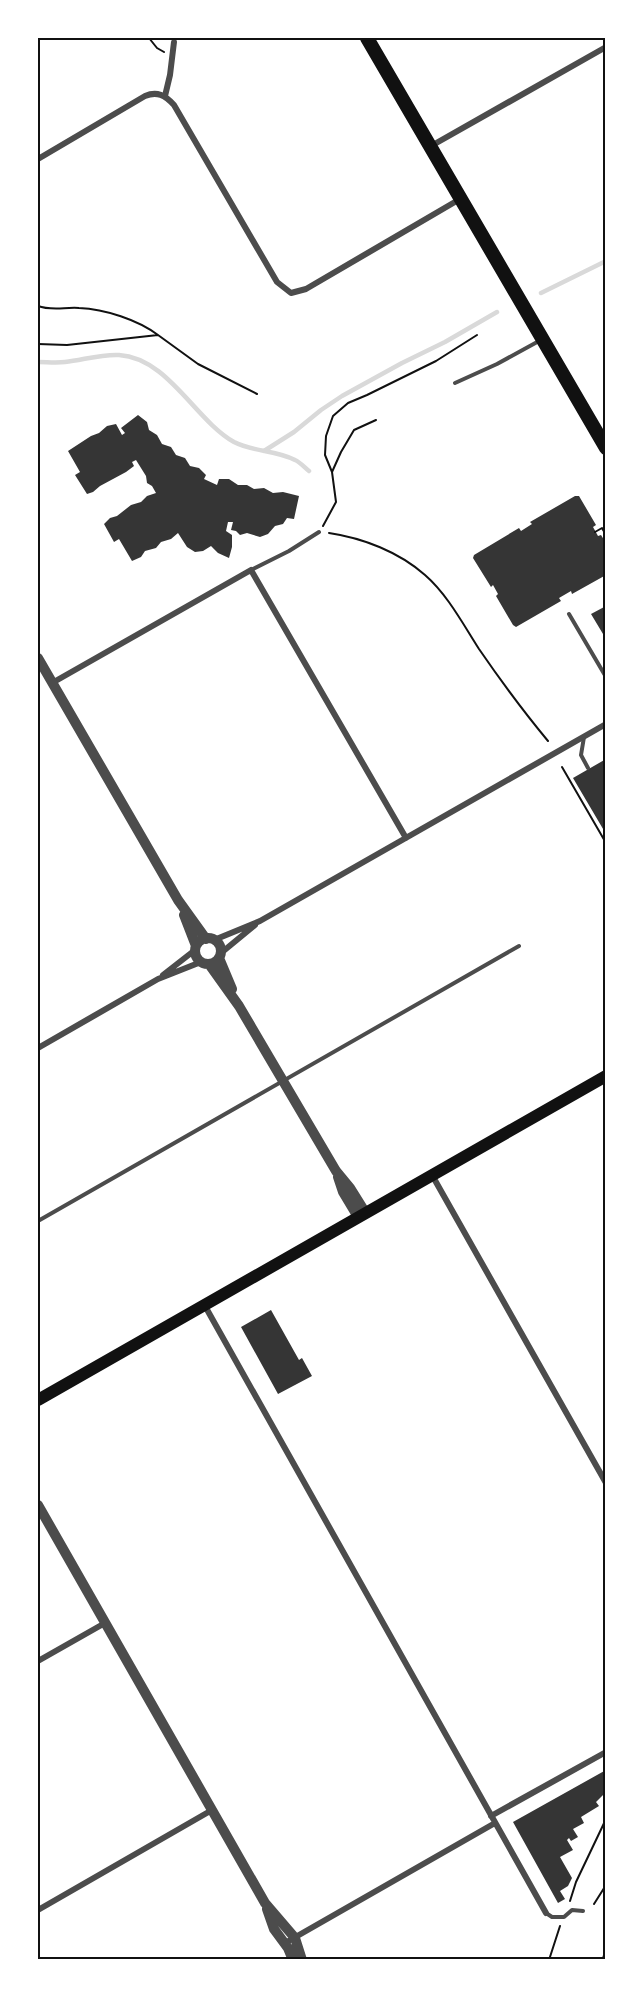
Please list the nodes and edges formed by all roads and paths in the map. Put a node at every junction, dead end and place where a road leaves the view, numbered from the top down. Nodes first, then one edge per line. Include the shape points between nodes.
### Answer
1 (149, 38) edge
2 (367, 38) edge
3 (174, 42) dead end
4 (606, 47) edge
5 (173, 57) junction
6 (165, 96) junction
7 (430, 146) junction
8 (38, 159) edge
9 (461, 199) junction
10 (38, 306) edge
11 (158, 334) junction
12 (477, 335) dead end
13 (542, 339) junction
14 (38, 344) edge
15 (455, 383) dead end
16 (257, 394) dead end
17 (376, 420) dead end
18 (606, 448) edge
19 (332, 472) junction
20 (606, 526) edge
21 (602, 528) junction
22 (319, 532) junction
23 (595, 532) dead end
24 (606, 535) edge
25 (250, 570) junction
26 (569, 614) dead end
27 (38, 658) edge
28 (606, 677) edge
29 (52, 682) junction
30 (606, 724) edge
31 (584, 736) junction
32 (548, 741) dead end
33 (562, 767) dead end
34 (588, 768) dead end
35 (406, 838) junction
36 (606, 843) edge
37 (178, 900) junction
38 (260, 921) junction
39 (210, 939) junction
40 (519, 946) dead end
41 (195, 948) junction
42 (220, 955) junction
43 (205, 964) junction
44 (158, 979) junction
45 (239, 1006) junction
46 (38, 1048) edge
47 (606, 1076) edge
48 (282, 1080) junction
49 (432, 1174) junction
50 (362, 1215) junction
51 (38, 1221) edge
52 (204, 1305) junction
53 (38, 1400) edge
54 (606, 1484) edge
55 (38, 1505) edge
56 (105, 1623) junction
57 (38, 1661) edge
58 (606, 1752) edge
59 (212, 1810) junction
60 (491, 1816) junction
61 (606, 1819) edge
62 (495, 1823) junction
63 (606, 1885) edge
64 (594, 1904) dead end
65 (38, 1910) edge
66 (583, 1911) dead end
67 (546, 1913) joint
68 (564, 1917) junction
69 (290, 1941) junction
70 (292, 1959) edge
71 (302, 1959) edge
72 (549, 1959) edge

1 - 5 path
2 - 7 highway
3 - 5 street
4 - 7 street
5 - 6 street
6 - 8 street via 151,93
6 - 9 street via 174,105 277,282 291,292 306,289
7 - 9 highway
9 - 13 highway
10 - 11 path via 96,311 129,319
11 - 14 path via 68,345
11 - 16 path via 198,364
12 - 19 path via 436,361 348,402 333,416 325,446
13 - 15 lane
13 - 18 highway
17 - 19 path via 354,430
19 - 22 path via 336,502
20 - 21 path
21 - 23 path
21 - 24 path
22 - 25 lane
22 - 32 path via 385,549 425,575 449,603 517,705
25 - 29 street
25 - 35 street
26 - 28 lane
27 - 29 street
29 - 37 street
30 - 31 street
31 - 34 lane via 581,755
31 - 35 street
33 - 36 path
35 - 38 street
37 - 39 street
37 - 41 street
38 - 39 street
38 - 42 street
39 - 41 street
39 - 42 street via 219,945
40 - 48 lane
41 - 43 street via 196,957
41 - 44 street
42 - 43 street via 213,964
42 - 45 street
43 - 44 street
43 - 45 street
44 - 46 street
45 - 48 street
47 - 49 main road
48 - 50 street via 350,1188
48 - 51 lane
49 - 50 main road
49 - 54 street
50 - 52 main road
52 - 53 main road
52 - 60 street
55 - 56 street
56 - 57 street
56 - 59 street
58 - 60 street
59 - 65 street
59 - 69 street via 265,1903 274,1929
60 - 62 street
61 - 68 path
62 - 67 street
62 - 69 street
63 - 64 path
66 - 68 lane via 572,1910
67 - 68 lane
68 - 72 path
69 - 70 street
69 - 71 street

